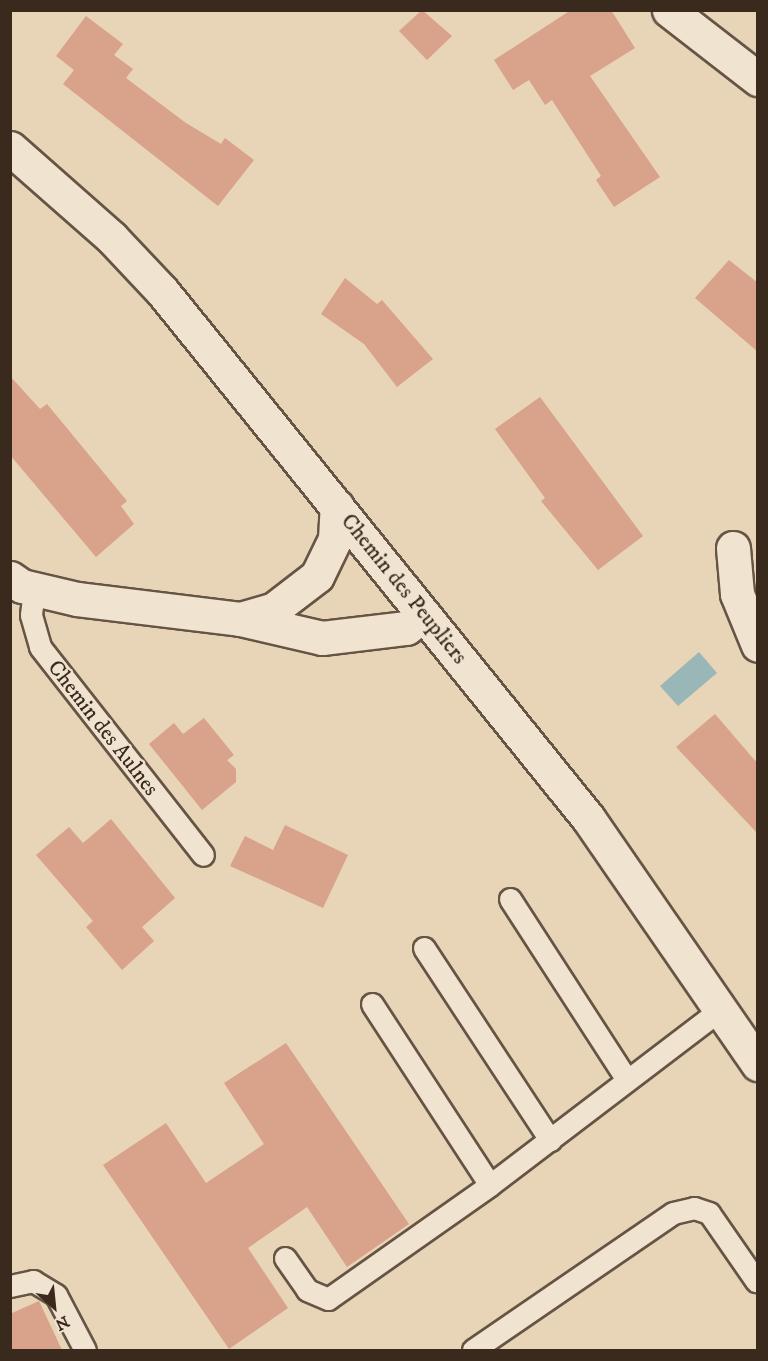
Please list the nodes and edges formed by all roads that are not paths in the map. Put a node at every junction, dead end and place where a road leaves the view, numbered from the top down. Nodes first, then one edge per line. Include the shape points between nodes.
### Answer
1 (669, 10) edge
2 (758, 79) edge
3 (10, 148) edge
4 (337, 506) junction
5 (733, 548) dead end
6 (22, 584) edge
7 (424, 615) junction
8 (240, 619) junction
9 (758, 645) edge
10 (204, 855) dead end
11 (510, 899) dead end
12 (424, 948) dead end
13 (372, 1004) dead end
14 (722, 1008) junction
15 (758, 1064) edge
16 (626, 1078) junction
17 (550, 1140) junction
18 (490, 1185) junction
19 (285, 1258) dead end
20 (757, 1282) edge
21 (10, 1286) edge
22 (85, 1350) edge
23 (473, 1350) edge

1 - 2 street
3 - 4 street, Chemin des Peupliers via 112,238 162,291
4 - 7 street, Chemin des Peupliers
4 - 8 street, Chemin des Aulnes via 335,539 317,576 274,609
5 - 9 street via 736,594
6 - 8 street, Chemin des Aulnes
6 - 10 lane, Chemin des Aulnes via 40,647
7 - 8 street, Chemin des Aulnes via 406,628 360,637 322,638
7 - 14 street, Chemin des Peupliers via 588,818
11 - 16 lane
12 - 17 lane
13 - 18 lane
14 - 15 street, Chemin des Peupliers
14 - 16 lane
16 - 17 lane
17 - 18 lane
18 - 19 lane via 328,1299 307,1290
20 - 23 lane via 709,1213 693,1208 673,1213
21 - 22 lane via 33,1281 56,1295

